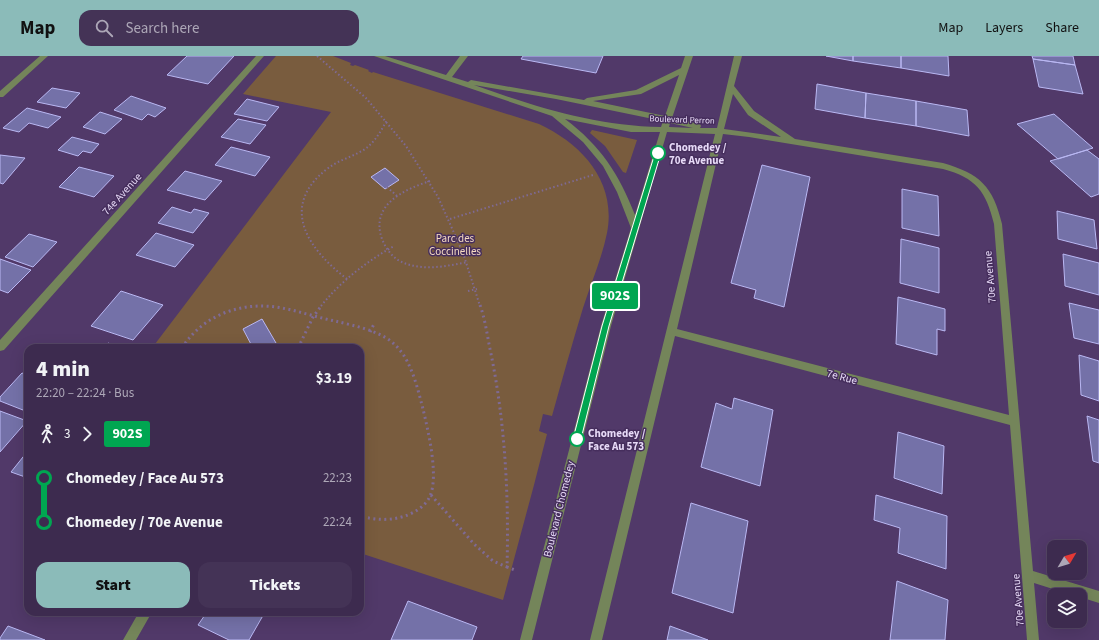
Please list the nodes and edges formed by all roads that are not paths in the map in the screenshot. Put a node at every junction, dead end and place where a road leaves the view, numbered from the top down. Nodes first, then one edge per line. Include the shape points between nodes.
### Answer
1 (44, 56) edge
2 (260, 56) edge
3 (378, 56) edge
4 (464, 56) edge
5 (689, 56) edge
6 (738, 56) edge
7 (685, 69) junction
8 (448, 78) junction
9 (730, 85) junction
10 (0, 95) edge
11 (577, 101) junction
12 (553, 114) junction
13 (668, 119) junction
14 (665, 130) junction
15 (719, 131) junction
16 (797, 142) junction
17 (635, 228) junction
18 (670, 331) junction
19 (0, 347) edge
20 (1014, 421) junction
21 (1028, 575) junction
22 (1099, 596) edge
23 (144, 616) edge
24 (129, 640) edge
25 (526, 640) edge
26 (596, 640) edge
27 (1033, 640) edge

1 - 10 street
2 - 19 street, 74e Avenue
3 - 8 street, Boulevard Perron
4 - 8 street
5 - 7 street, Boulevard Chomedey
6 - 9 street
7 - 11 street via 638,92
7 - 13 street, Boulevard Chomedey
8 - 11 street, Boulevard Perron
8 - 12 street, Boulevard Perron via 523,106
9 - 15 street
9 - 16 street via 756,118
11 - 13 street, Boulevard Perron
12 - 14 street, Boulevard Perron via 631,129
12 - 17 street via 586,139 602,156 616,180
13 - 14 street, Boulevard Chomedey
13 - 15 street, Boulevard Perron
14 - 15 street, Boulevard Perron
14 - 17 street, Boulevard Chomedey
15 - 16 street, 70e Avenue
15 - 18 street
16 - 20 street, 70e Avenue via 953,168 984,187 994,203 998,224
17 - 25 street, Boulevard Chomedey via 591,378
18 - 20 street, 7e Rue
18 - 26 street
20 - 21 street, 70e Avenue
21 - 22 street
21 - 27 street, 70e Avenue
23 - 24 street

